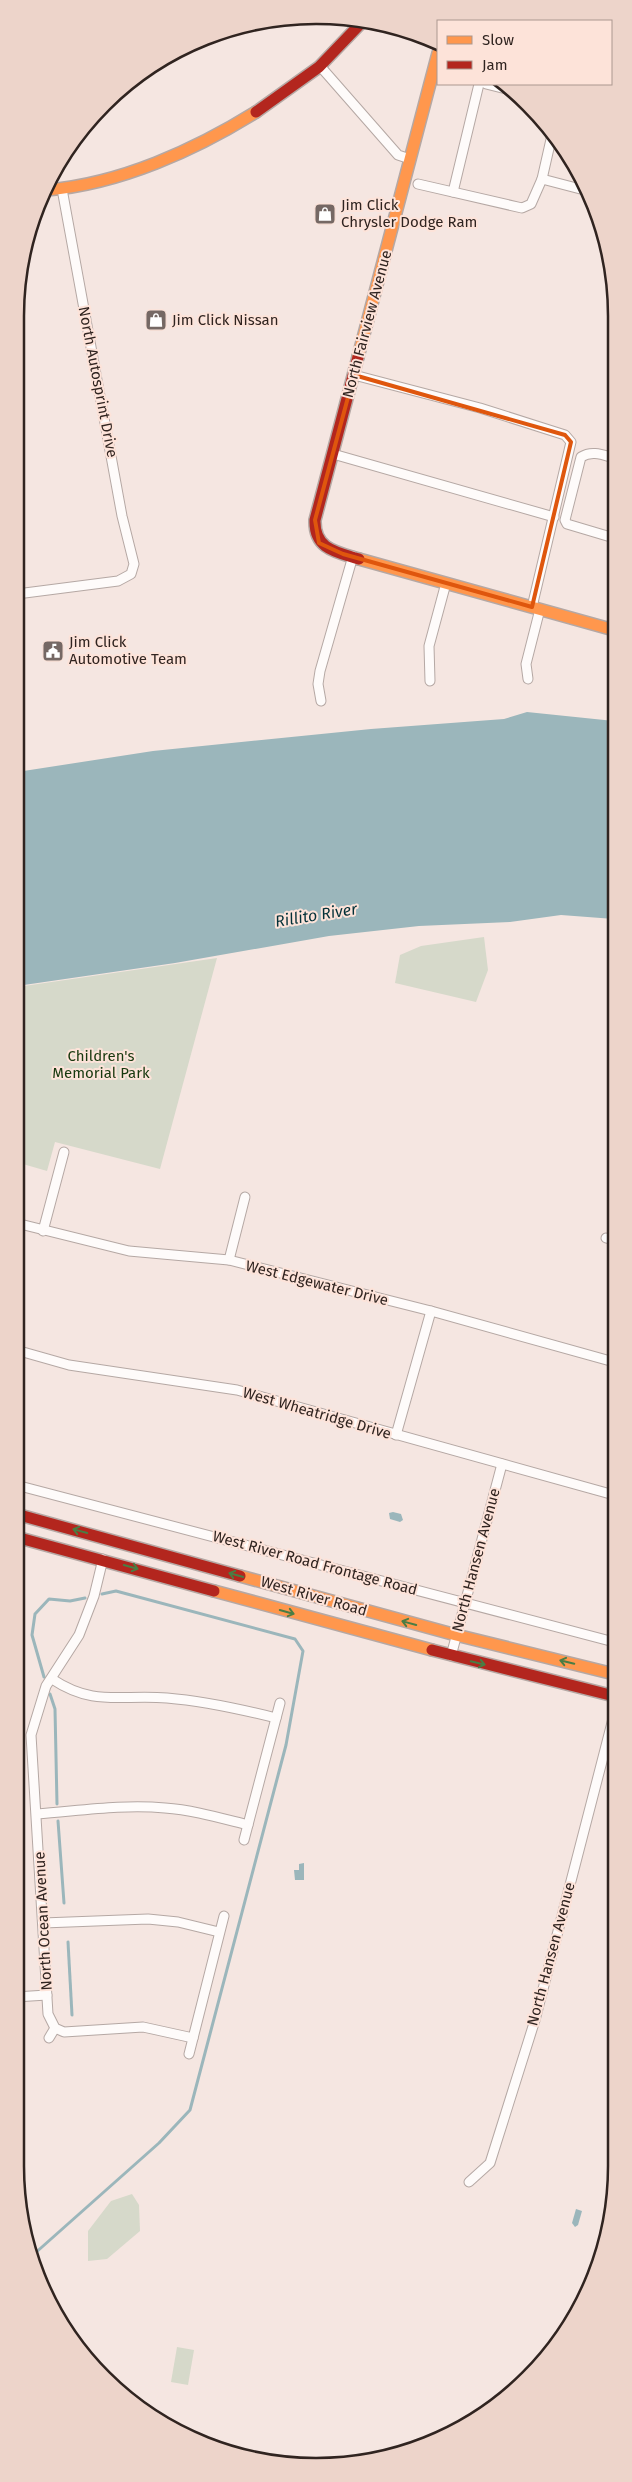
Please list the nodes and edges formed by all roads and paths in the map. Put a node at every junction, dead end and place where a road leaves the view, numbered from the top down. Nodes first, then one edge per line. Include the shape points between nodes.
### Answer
1 (358, 27) edge
2 (437, 57) edge
3 (320, 66) junction
4 (480, 85) edge
5 (550, 142) edge
6 (410, 159) junction
7 (542, 179) junction
8 (418, 184) dead end
9 (579, 189) edge
10 (53, 190) edge
11 (62, 190) junction
12 (453, 192) junction
13 (354, 375) junction
14 (333, 454) junction
15 (608, 456) edge
16 (554, 517) junction
17 (608, 536) edge
18 (353, 556) junction
19 (446, 583) junction
20 (24, 593) edge
21 (536, 608) junction
22 (608, 628) edge
23 (528, 679) dead end
24 (430, 681) dead end
25 (321, 702) dead end
26 (64, 1152) dead end
27 (245, 1197) dead end
28 (24, 1225) edge
29 (42, 1231) junction
30 (229, 1260) junction
31 (431, 1311) junction
32 (24, 1352) edge
33 (608, 1360) edge
34 (396, 1435) junction
35 (502, 1464) junction
36 (24, 1487) edge
37 (608, 1493) edge
38 (24, 1516) edge
39 (24, 1539) edge
40 (103, 1559) junction
41 (464, 1602) junction
42 (456, 1635) junction
43 (608, 1640) edge
44 (452, 1656) junction
45 (608, 1673) edge
46 (52, 1679) junction
47 (608, 1695) edge
48 (280, 1703) dead end
49 (276, 1718) junction
50 (608, 1738) edge
51 (37, 1814) junction
52 (248, 1825) junction
53 (244, 1840) dead end
54 (224, 1916) dead end
55 (43, 1923) junction
56 (219, 1932) junction
57 (47, 1995) junction
58 (24, 1996) edge
59 (55, 2028) junction
60 (49, 2038) dead end
61 (193, 2038) junction
62 (189, 2054) dead end
63 (469, 2182) dead end

1 - 3 main road
2 - 6 main road, North Fairview Avenue
3 - 6 street via 398,155
3 - 11 main road via 257,111 202,144 131,172
4 - 12 street
5 - 7 street
6 - 13 main road, North Fairview Avenue
7 - 9 street
7 - 12 street via 532,204 522,208
8 - 12 street
10 - 11 main road
11 - 20 street, North Autosprint Drive via 122,516 134,564 131,574 118,581
13 - 14 main road, North Fairview Avenue
13 - 16 street via 480,408 565,435 571,442
14 - 16 street
14 - 18 main road, North Fairview Avenue via 315,520 316,537 319,543
15 - 17 street via 586,453 581,457 565,520 567,524
16 - 21 street
18 - 19 main road, North Fairview Avenue
18 - 25 street via 320,671
19 - 21 main road, North Fairview Avenue
19 - 24 street via 429,646
21 - 22 main road, North Fairview Avenue
21 - 23 street via 526,664
26 - 29 street
27 - 30 street
28 - 29 street, West Edgewater Drive
29 - 30 street, West Edgewater Drive via 128,1251
30 - 31 street, West Edgewater Drive
31 - 33 street, West Edgewater Drive
31 - 34 street
32 - 34 street, West Wheatridge Drive via 69,1365 237,1390
34 - 35 street, West Wheatridge Drive
35 - 37 street, West Wheatridge Drive
35 - 41 street, North Hansen Avenue
36 - 41 street, West River Road Frontage Road
42 -> 38 main road, West River Road
39 - 40 main road, West River Road
40 -> 44 main road, West River Road
40 - 46 street, North Ocean Avenue via 94,1596 79,1635
41 - 42 street, North Hansen Avenue
41 - 43 street, West River Road Frontage Road
42 - 44 street, North Hansen Avenue
45 -> 42 main road, West River Road
44 -> 47 main road, West River Road
46 - 49 street via 67,1689 94,1697 195,1701
46 - 51 street, North Ocean Avenue via 42,1696 32,1735
48 - 49 street
49 - 52 street
50 - 63 street, North Hansen Avenue via 535,2020 490,2163
51 - 52 street via 164,1808
51 - 55 street, North Ocean Avenue
52 - 53 street
54 - 56 street
55 - 56 street via 148,1919
55 - 57 street, North Ocean Avenue
56 - 61 street
57 - 58 street
57 - 59 street, North Ocean Avenue via 48,2014
59 - 60 street
59 - 61 street via 69,2033 144,2027
61 - 62 street

